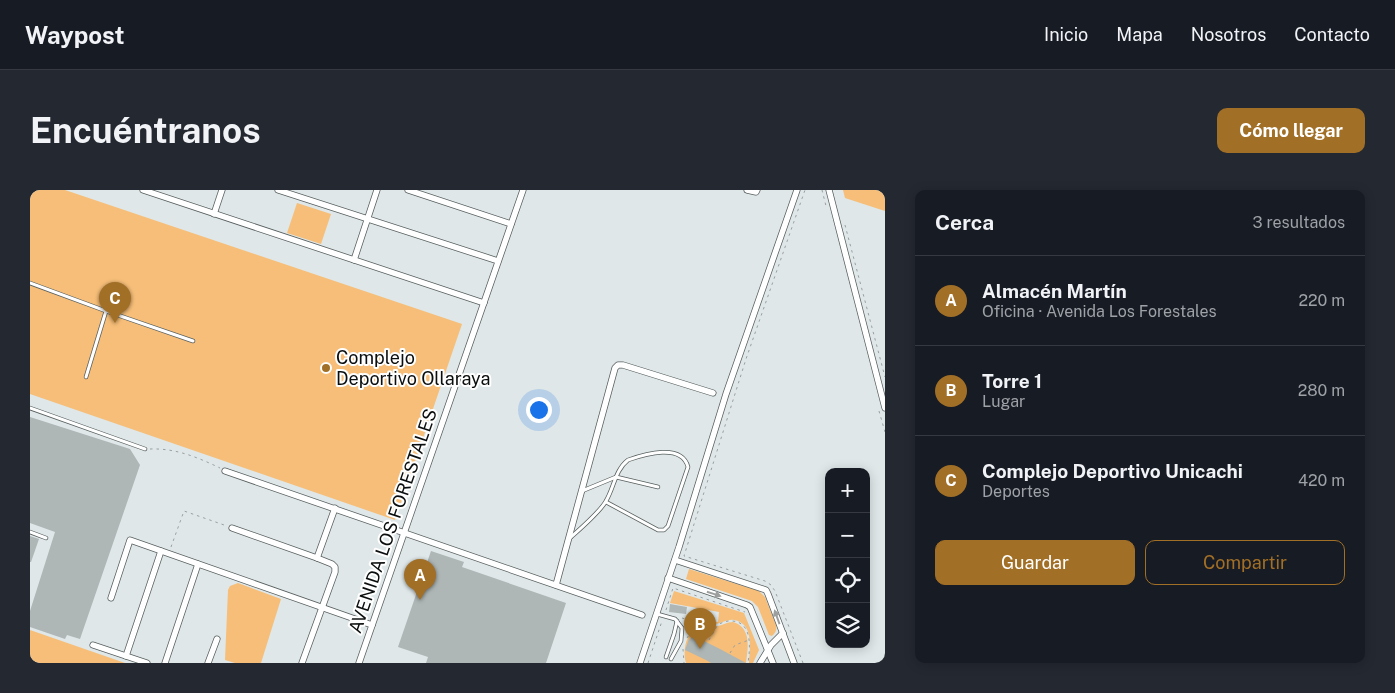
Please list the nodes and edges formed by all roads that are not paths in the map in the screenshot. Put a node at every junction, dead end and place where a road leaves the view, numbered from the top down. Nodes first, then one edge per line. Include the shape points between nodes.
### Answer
1 (143, 190) edge
2 (222, 190) edge
3 (278, 190) edge
4 (377, 190) edge
5 (408, 190) edge
6 (523, 190) edge
7 (747, 190) edge
8 (757, 190) edge
9 (797, 190) edge
10 (829, 190) edge
11 (214, 214) junction
12 (367, 219) junction
13 (511, 224) junction
14 (354, 260) junction
15 (498, 262) junction
16 (30, 282) edge
17 (484, 303) junction
18 (106, 311) junction
19 (193, 341) dead end
20 (86, 377) dead end
21 (713, 393) dead end
22 (30, 408) edge
23 (885, 408) edge
24 (146, 449) road end
25 (225, 470) road end
26 (616, 477) junction
27 (658, 487) dead end
28 (581, 491) junction
29 (606, 502) junction
30 (335, 508) junction
31 (232, 528) road end
32 (30, 532) edge
33 (404, 532) junction
34 (46, 538) dead end
35 (568, 540) junction
36 (161, 551) junction
37 (317, 558) junction
38 (674, 560) junction
39 (198, 564) junction
40 (668, 578) junction
41 (556, 585) junction
42 (110, 598) dead end
43 (322, 608) junction
44 (657, 614) junction
45 (642, 615) dead end
46 (677, 621) junction
47 (372, 625) junction
48 (783, 633) junction
49 (217, 638) dead end
50 (93, 645) dead end
51 (768, 649) junction
52 (126, 656) junction
53 (666, 657) dead end
54 (671, 659) dead end
55 (147, 663) edge
56 (165, 663) edge
57 (208, 663) edge
58 (302, 663) edge
59 (360, 663) edge
60 (640, 663) edge
61 (760, 663) edge
62 (773, 663) edge
63 (794, 663) edge

1 - 11 street
2 - 11 street
3 - 12 street
4 - 12 street
5 - 13 street
6 - 13 street, AVENIDA LOS FORESTALES
7 - 8 street
9 - 38 street via 726,394
10 - 23 street
11 - 14 street
12 - 14 street
12 - 15 street
13 - 15 street, AVENIDA LOS FORESTALES
14 - 17 street
15 - 17 street, AVENIDA LOS FORESTALES
16 - 18 lane
17 - 33 street, AVENIDA LOS FORESTALES
18 - 19 lane
18 - 20 lane
21 - 28 street via 618,365
22 - 24 lane
25 - 30 street
26 - 27 lane
26 - 28 lane
26 - 29 lane
26 - 29 lane via 624,462 665,452 679,454 688,467 664,530 658,530
28 - 35 street
29 - 35 lane
30 - 33 street
30 - 37 street
31 - 37 street
32 - 34 lane
33 - 41 street
33 - 47 street, AVENIDA LOS FORESTALES
35 - 41 street
36 - 39 street
36 - 42 street via 130,540
36 - 52 street
37 - 43 street via 335,567
38 - 40 street
48 -> 38 street via 766,590
39 - 43 street
39 - 56 street
40 - 44 street
40 -> 51 street via 750,607
41 - 45 street
43 - 47 street
43 - 58 street
44 - 46 lane
44 - 60 street
46 - 53 lane
46 - 54 lane via 682,628 682,636
47 - 59 street, AVENIDA LOS FORESTALES
48 - 51 street
48 - 63 street
49 - 57 street
50 - 52 street
51 - 61 street
51 - 62 street
52 - 55 street

